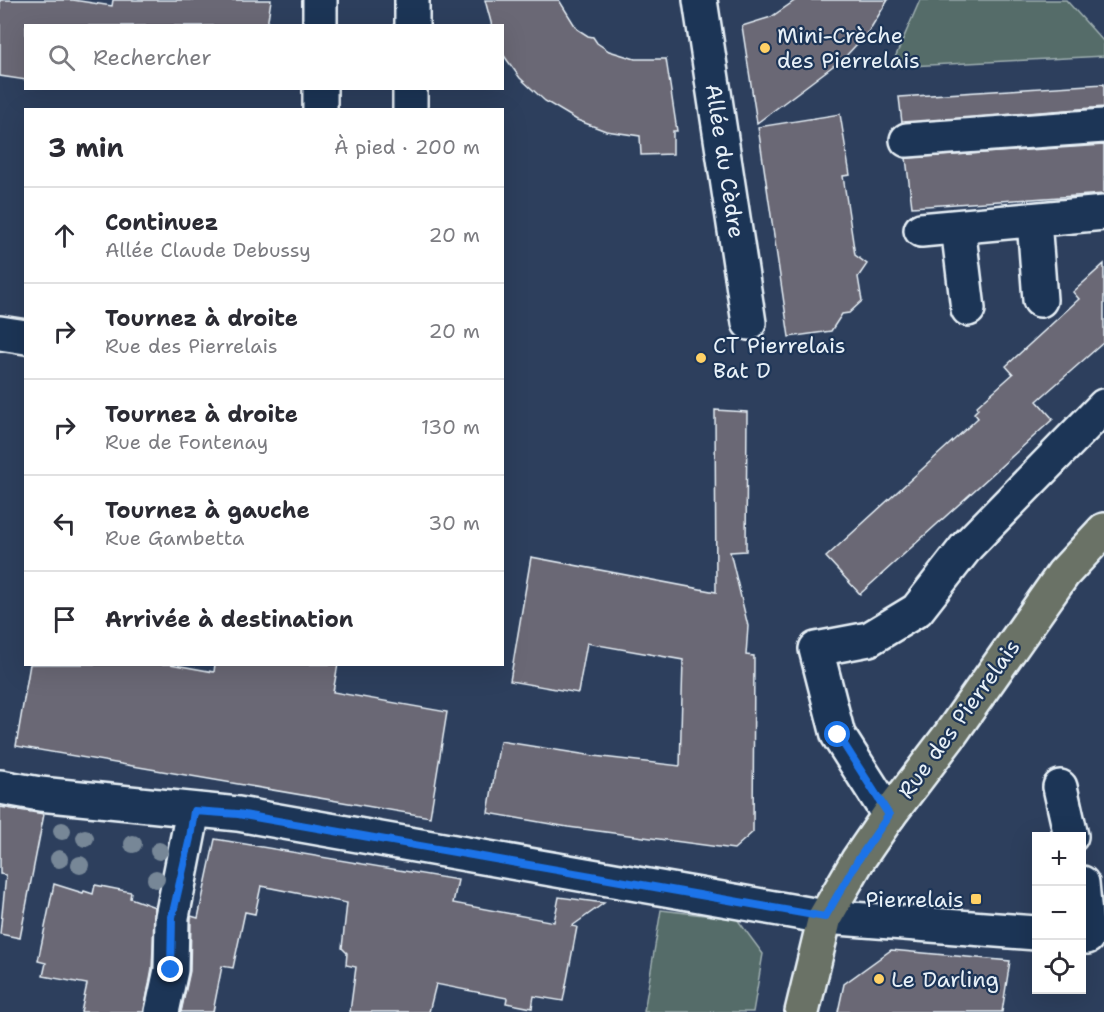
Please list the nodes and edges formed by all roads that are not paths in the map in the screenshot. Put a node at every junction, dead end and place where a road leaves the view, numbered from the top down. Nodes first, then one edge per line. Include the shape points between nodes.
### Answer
1 (320, 0) edge
2 (412, 0) edge
3 (700, 0) edge
4 (320, 24) edge
5 (412, 24) edge
6 (320, 90) edge
7 (410, 90) edge
8 (320, 108) edge
9 (410, 108) edge
10 (1104, 126) edge
11 (907, 140) dead end
12 (1104, 213) edge
13 (1034, 220) junction
14 (958, 227) junction
15 (921, 230) dead end
16 (1040, 300) dead end
17 (968, 309) dead end
18 (749, 323) dead end
19 (0, 333) edge
20 (24, 337) edge
21 (1104, 406) edge
22 (1104, 530) edge
23 (1060, 787) dead end
24 (0, 788) edge
25 (194, 811) junction
26 (889, 815) junction
27 (1070, 832) edge
28 (1082, 886) edge
29 (825, 917) junction
30 (1032, 933) edge
31 (1091, 938) edge
32 (162, 1012) edge
33 (802, 1012) edge

1 - 4 street
2 - 5 street
3 - 18 street, Allée du Cèdre
6 - 8 street
7 - 9 street
10 - 11 street
12 - 13 street
13 - 14 street
13 - 16 street
14 - 15 street
14 - 17 street
19 - 20 street
21 - 26 street via 968,546 917,610 869,639 816,650 838,735
22 - 26 main road, Rue des Pierrelais via 1063,574
23 - 27 street
24 - 25 street
25 - 29 street via 238,814
25 - 32 street via 172,917 171,970
26 - 29 main road, Rue des Pierrelais
28 - 31 street
29 - 30 street
29 - 33 main road, Rue des Pierrelais

